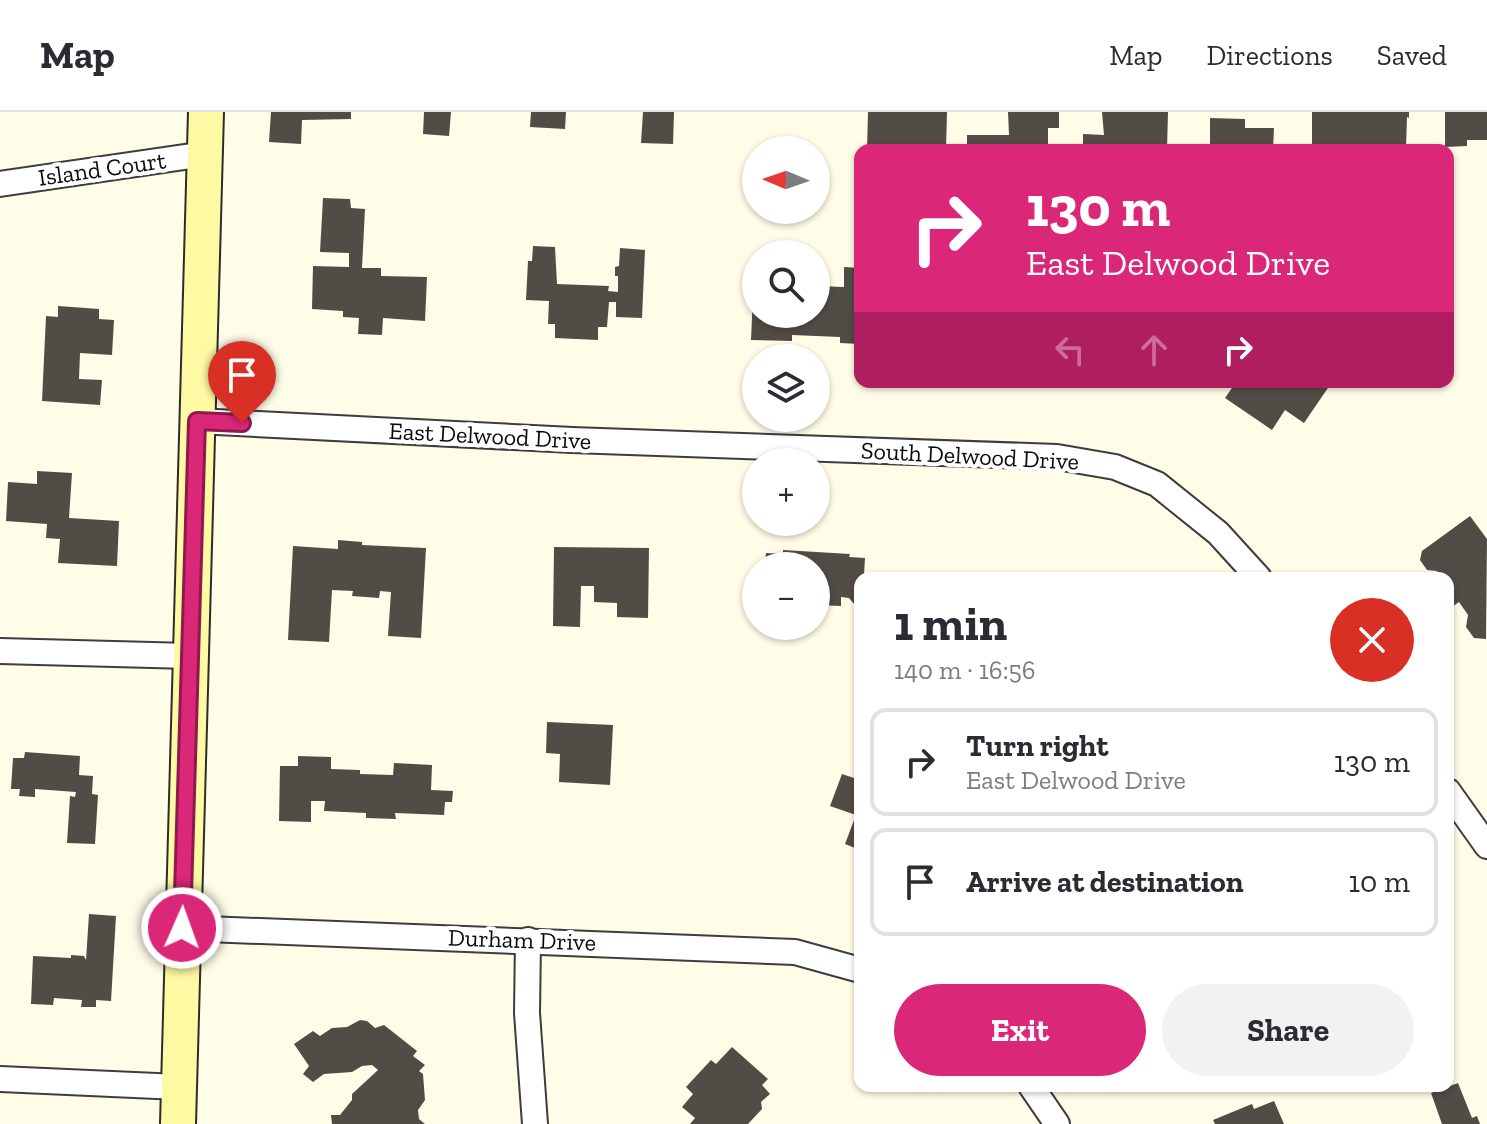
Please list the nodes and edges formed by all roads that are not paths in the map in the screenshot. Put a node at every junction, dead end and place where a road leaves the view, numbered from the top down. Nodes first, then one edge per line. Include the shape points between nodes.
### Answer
1 (206, 112) edge
2 (205, 154) junction
3 (0, 184) edge
4 (197, 421) junction
5 (784, 448) edge
6 (830, 450) edge
7 (1254, 572) edge
8 (0, 651) edge
9 (190, 656) junction
10 (1454, 799) edge
11 (1487, 846) edge
12 (182, 928) junction
13 (528, 940) junction
14 (854, 968) edge
15 (0, 1079) edge
16 (179, 1087) junction
17 (1035, 1092) edge
18 (178, 1124) edge
19 (535, 1124) edge
20 (1057, 1124) edge

1 - 2 main road
2 - 3 street, Island Court
2 - 4 main road
4 - 5 street, East Delwood Drive
4 - 9 main road
6 - 7 street, South Delwood Drive via 1057,457 1115,467 1157,484 1218,533
8 - 9 street
9 - 12 main road
10 - 11 street
12 - 13 street, Durham Drive
12 - 16 main road
13 - 14 street, Durham Drive via 795,952
13 - 19 street
15 - 16 street
16 - 18 main road
17 - 20 street

